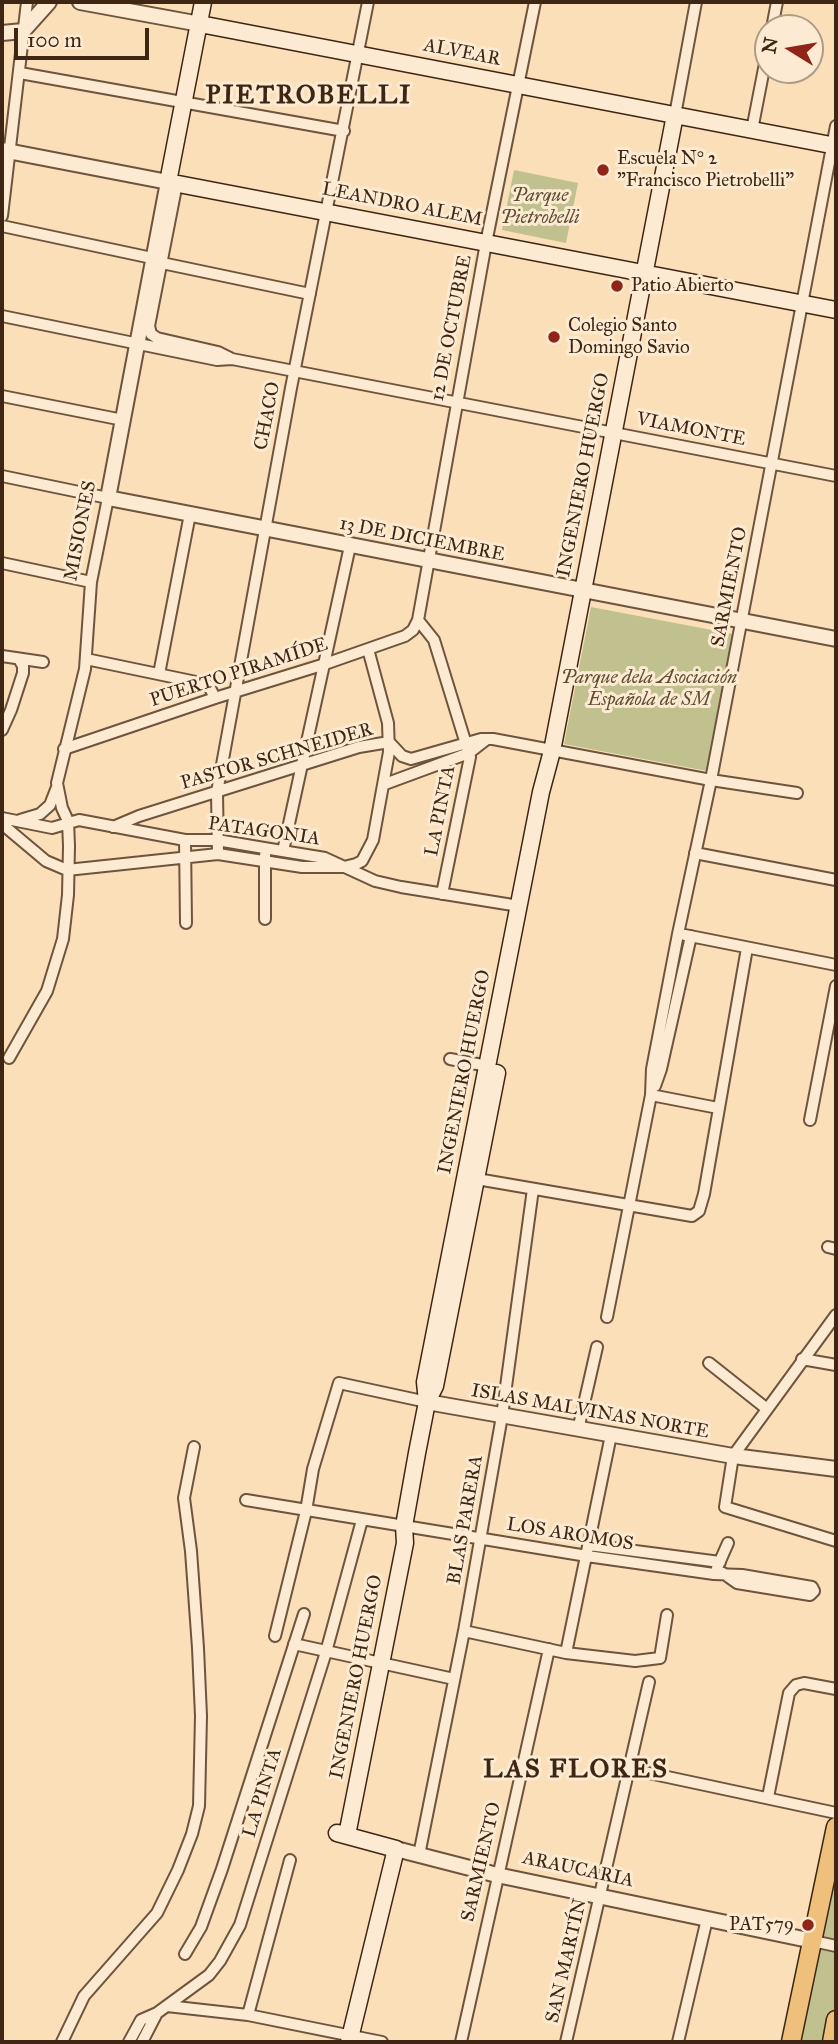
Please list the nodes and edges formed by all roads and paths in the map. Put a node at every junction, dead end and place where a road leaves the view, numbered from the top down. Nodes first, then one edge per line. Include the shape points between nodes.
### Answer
1 (27, 2) edge
2 (49, 2) edge
3 (80, 2) edge
4 (203, 2) edge
5 (368, 2) edge
6 (535, 2) edge
7 (696, 2) edge
8 (200, 24) junction
9 (23, 31) junction
10 (2, 33) edge
11 (358, 55) junction
12 (20, 73) junction
13 (761, 84) edge
14 (517, 85) junction
15 (184, 104) junction
16 (675, 115) junction
17 (836, 125) edge
18 (752, 130) junction
19 (344, 131) junction
20 (834, 146) edge
21 (6, 151) edge
22 (173, 182) junction
23 (327, 212) junction
24 (2, 216) edge
25 (2, 226) edge
26 (486, 243) junction
27 (157, 261) junction
28 (643, 273) junction
29 (310, 294) junction
30 (802, 304) junction
31 (836, 310) edge
32 (2, 316) edge
33 (137, 343) junction
34 (232, 359) junction
35 (294, 372) junction
36 (2, 396) edge
37 (456, 403) junction
38 (123, 420) junction
39 (614, 434) junction
40 (772, 463) junction
41 (2, 476) edge
42 (836, 476) edge
43 (108, 498) junction
44 (190, 514) junction
45 (265, 529) junction
46 (350, 546) junction
47 (428, 561) junction
48 (2, 563) edge
49 (91, 583) junction
50 (583, 591) junction
51 (418, 620) junction
52 (742, 621) junction
53 (836, 639) edge
54 (368, 649) junction
55 (2, 656) edge
56 (19, 659) junction
57 (86, 659) junction
58 (43, 662) dead end
59 (325, 664) junction
60 (159, 674) junction
61 (235, 693) junction
62 (215, 698) junction
63 (2, 730) edge
64 (389, 743) junction
65 (468, 748) junction
66 (64, 749) junction
67 (552, 751) junction
68 (301, 766) junction
69 (711, 780) junction
70 (385, 784) junction
71 (57, 787) junction
72 (217, 792) junction
73 (797, 793) dead end
74 (2, 818) edge
75 (14, 821) junction
76 (68, 821) junction
77 (2, 824) edge
78 (113, 827) junction
79 (217, 839) junction
80 (185, 840) junction
81 (264, 848) junction
82 (283, 851) junction
83 (695, 853) junction
84 (218, 854) junction
85 (184, 858) junction
86 (265, 862) junction
87 (344, 867) junction
88 (67, 870) junction
89 (836, 880) edge
90 (442, 894) junction
91 (519, 906) junction
92 (265, 919) dead end
93 (186, 923) dead end
94 (678, 934) junction
95 (691, 936) junction
96 (747, 948) junction
97 (836, 965) edge
98 (836, 986) edge
99 (9, 1058) dead end
100 (450, 1059) dead end
101 (488, 1066) junction
102 (651, 1095) junction
103 (718, 1108) junction
104 (810, 1120) dead end
105 (477, 1179) junction
106 (533, 1189) junction
107 (630, 1205) junction
108 (836, 1315) edge
109 (607, 1317) dead end
110 (597, 1347) dead end
111 (802, 1359) junction
112 (709, 1363) dead end
113 (836, 1365) edge
114 (427, 1402) junction
115 (767, 1409) junction
116 (502, 1416) junction
117 (578, 1430) junction
118 (611, 1435) junction
119 (194, 1447) dead end
120 (733, 1456) junction
121 (836, 1469) edge
122 (246, 1500) dead end
123 (306, 1511) junction
124 (362, 1520) junction
125 (404, 1526) junction
126 (481, 1539) junction
127 (836, 1541) edge
128 (728, 1543) dead end
129 (588, 1551) junction
130 (720, 1562) junction
131 (718, 1573) junction
132 (304, 1614) dead end
133 (667, 1615) dead end
134 (464, 1630) junction
135 (275, 1636) dead end
136 (294, 1644) junction
137 (549, 1649) junction
138 (326, 1652) junction
139 (566, 1653) junction
140 (377, 1664) junction
141 (454, 1679) junction
142 (649, 1682) dead end
143 (836, 1689) edge
144 (630, 1769) junction
145 (768, 1797) junction
146 (836, 1813) edge
147 (836, 1827) edge
148 (342, 1834) joint
149 (391, 1848) junction
150 (419, 1855) junction
151 (290, 1860) dead end
152 (497, 1875) junction
153 (600, 1896) junction
154 (707, 1919) junction
155 (813, 1941) junction
156 (836, 1946) edge
157 (185, 1954) dead end
158 (167, 2006) junction
159 (157, 2013) junction
160 (248, 2015) junction
161 (836, 2020) edge
162 (346, 2039) edge
163 (62, 2042) edge
164 (129, 2042) edge
165 (142, 2042) edge
166 (382, 2042) edge
167 (461, 2042) edge
168 (566, 2042) edge
169 (678, 2042) edge
170 (790, 2042) edge
171 (832, 2042) edge

1 - 9 street
2 - 9 street
3 - 8 street, ALVEAR
4 - 8 main road, MISIONES
5 - 11 street, CHACO
6 - 14 street, 12 DE OCTUBRE
7 - 16 street, INGENIERO HUERGO
8 - 11 main road, ALVEAR
8 - 15 main road, MISIONES
9 - 10 street
9 - 12 street
11 - 14 main road, ALVEAR
11 - 19 street, CHACO
12 - 15 street
12 - 21 street
13 - 18 street
14 - 16 main road, ALVEAR
14 - 26 street, 12 DE OCTUBRE
15 - 19 street
15 - 22 main road, MISIONES
16 - 18 main road, ALVEAR
16 - 28 main road, INGENIERO HUERGO
17 - 20 street, SARMIENTO
18 - 20 main road, ALVEAR
19 - 23 street, CHACO
20 - 30 street, SARMIENTO
21 - 22 street, LEANDRO ALEM
21 - 24 street
22 - 23 main road, LEANDRO ALEM
22 - 27 street, MISIONES
23 - 26 main road, LEANDRO ALEM
23 - 29 street, CHACO
25 - 27 street
26 - 28 main road, LEANDRO ALEM
26 - 37 street, 12 DE OCTUBRE
27 - 29 street
27 - 33 street, MISIONES
27 - 34 street, MISIONES via 151,334
28 - 30 main road, LEANDRO ALEM
28 - 39 main road, INGENIERO HUERGO
29 - 35 street, CHACO
30 - 31 main road, LEANDRO ALEM
30 - 40 street, SARMIENTO
32 - 33 street
33 - 34 street
33 - 38 street, MISIONES
34 - 35 street
35 - 37 street, VIAMONTE
35 - 45 street, CHACO
36 - 38 street
37 - 39 street, VIAMONTE
37 - 47 street, 12 DE OCTUBRE
38 - 43 street, MISIONES
39 - 40 street, VIAMONTE
39 - 50 main road, INGENIERO HUERGO
40 - 42 street, VIAMONTE
40 - 52 street, SARMIENTO
41 - 43 street, 13 DE DICIEMBRE
43 - 44 street, 13 DE DICIEMBRE
43 - 49 street, MISIONES
44 - 45 street, 13 DE DICIEMBRE
44 - 60 street
45 - 46 street, 13 DE DICIEMBRE
45 - 61 street, CHACO
46 - 47 street, 13 DE DICIEMBRE
46 - 59 street
47 - 50 street, 13 DE DICIEMBRE
47 - 51 street, 12 DE OCTUBRE
48 - 49 street
49 - 57 street, MISIONES
50 - 52 street, 13 DE DICIEMBRE
50 - 67 main road, INGENIERO HUERGO
51 - 54 street, PUERTO PIRAMÍDE via 405,636
51 - 65 street, LA PINTA via 434,640
52 - 53 street, 13 DE DICIEMBRE
52 - 69 street, SARMIENTO
54 - 59 street, PUERTO PIRAMÍDE
54 - 64 street
55 - 56 street
56 - 58 street
56 - 63 street via 23,673
57 - 60 street
57 - 66 street, MISIONES
59 - 61 street, PUERTO PIRAMÍDE
59 - 68 street
60 - 62 street via 209,686
61 - 62 street, PUERTO PIRAMÍDE
61 - 72 street, CHACO
62 - 66 street, PUERTO PIRAMÍDE
64 - 65 street, PASTOR SCHNEIDER via 411,759
64 - 68 street, PASTOR SCHNEIDER via 359,747
64 - 70 street
65 - 67 street, PASTOR SCHNEIDER via 487,739
65 - 70 street, PASTOR SCHNEIDER
65 - 90 street, LA PINTA via 470,757
66 - 71 street, MISIONES
67 - 69 street, PASTOR SCHNEIDER
67 - 91 main road, INGENIERO HUERGO
67 - 105 main road, INGENIERO HUERGO via 551,792
68 - 72 street, PASTOR SCHNEIDER
68 - 82 street
69 - 73 street, PASTOR SCHNEIDER
69 - 83 street, SARMIENTO
70 - 87 street via 368,853 362,861
71 - 75 street via 50,805 40,814
71 - 76 street, MISIONES
72 - 78 street, PASTOR SCHNEIDER
72 - 79 street, CHACO
74 - 75 street, PATAGONIA
75 - 76 street, PATAGONIA via 52,828
76 - 78 street, PATAGONIA
76 - 88 street, MISIONES
77 - 88 street via 46,861
78 - 80 street, PATAGONIA
79 - 80 street, PATAGONIA
79 - 81 street, PATAGONIA
79 - 84 street, CHACO
80 - 85 street
81 - 82 street, PATAGONIA
81 - 86 street
82 - 87 street, PATAGONIA via 325,858
83 - 89 street
83 - 94 street, SARMIENTO
84 - 85 street
84 - 86 street
85 - 88 street
85 - 93 street
86 - 87 street
86 - 92 street
87 - 90 street, PATAGONIA via 375,881
88 - 99 street, MISIONES via 58,960 47,991
90 - 91 street, PATAGONIA
91 - 101 main road, INGENIERO HUERGO
94 - 95 street
94 - 102 street, SARMIENTO
95 - 96 street
95 - 102 street, SARMIENTO
96 - 97 street
96 - 103 street
98 - 104 street
100 - 101 street
101 - 114 main road, INGENIERO HUERGO via 425,1382
102 - 103 street
102 - 107 street, SARMIENTO
103 - 107 street via 699,1210 692,1216
105 - 106 street
105 - 114 main road, INGENIERO HUERGO via 435,1386
106 - 107 street
106 - 116 street, BLAS PARERA
107 - 109 street, SARMIENTO
108 - 111 street
110 - 117 street
111 - 113 street
111 - 115 street
112 - 115 street
114 - 116 street, ISLAS MALVINAS NORTE
114 - 123 street, ISLAS MALVINAS NORTE via 340,1383 313,1469
114 - 125 main road, INGENIERO HUERGO
115 - 120 street
116 - 117 street, ISLAS MALVINAS NORTE
116 - 126 street, BLAS PARERA
117 - 118 street, ISLAS MALVINAS NORTE
118 - 120 street, ISLAS MALVINAS NORTE
118 - 129 street
119 - 163 street via 184,1498 201,1716 198,1806 192,1834 157,1913 84,1996
120 - 121 street, ISLAS MALVINAS NORTE
120 - 127 street via 725,1507
122 - 123 street, LOS AROMOS
123 - 124 street, LOS AROMOS
123 - 135 street
124 - 125 street, LOS AROMOS
124 - 138 street, LA PINTA
125 - 126 street, LOS AROMOS
125 - 140 main road, INGENIERO HUERGO via 397,1541
126 - 129 street, LOS AROMOS
126 - 134 street, BLAS PARERA
128 - 130 street
129 - 130 street, LOS AROMOS
129 - 131 street, LOS AROMOS
129 - 139 street
130 - 131 street
131 - 131 street, LOS AROMOS via 737,1583 810,1595 814,1591 812,1587
132 - 136 street
133 - 139 street via 660,1658 628,1662
134 - 137 street
134 - 141 street, BLAS PARERA
136 - 138 street
136 - 157 street via 222,1869 201,1927
137 - 139 street
137 - 152 street, SARMIENTO
138 - 140 street
138 - 158 street, LA PINTA via 240,1925 209,1975
140 - 141 street
140 - 148 main road, INGENIERO HUERGO
141 - 150 street, BLAS PARERA
142 - 144 street, SAN MARTÍN
143 - 145 street via 804,1683 789,1693
144 - 145 street
144 - 153 street, SAN MARTÍN
145 - 146 street
147 - 155 main road
148 - 149 main road, ARAUCARIA
149 - 150 street, ARAUCARIA
149 - 162 main road
150 - 152 street, ARAUCARIA
151 - 160 street
152 - 153 street, ARAUCARIA
152 - 167 street, SARMIENTO
153 - 154 street, ARAUCARIA
153 - 168 street, SAN MARTÍN
154 - 155 street, ARAUCARIA
154 - 169 street
155 - 156 street
155 - 170 main road
158 - 159 street, LA PINTA
158 - 160 street
159 - 164 street via 141,2020
159 - 165 street, LA PINTA
160 - 162 street
161 - 171 main road
162 - 166 street

